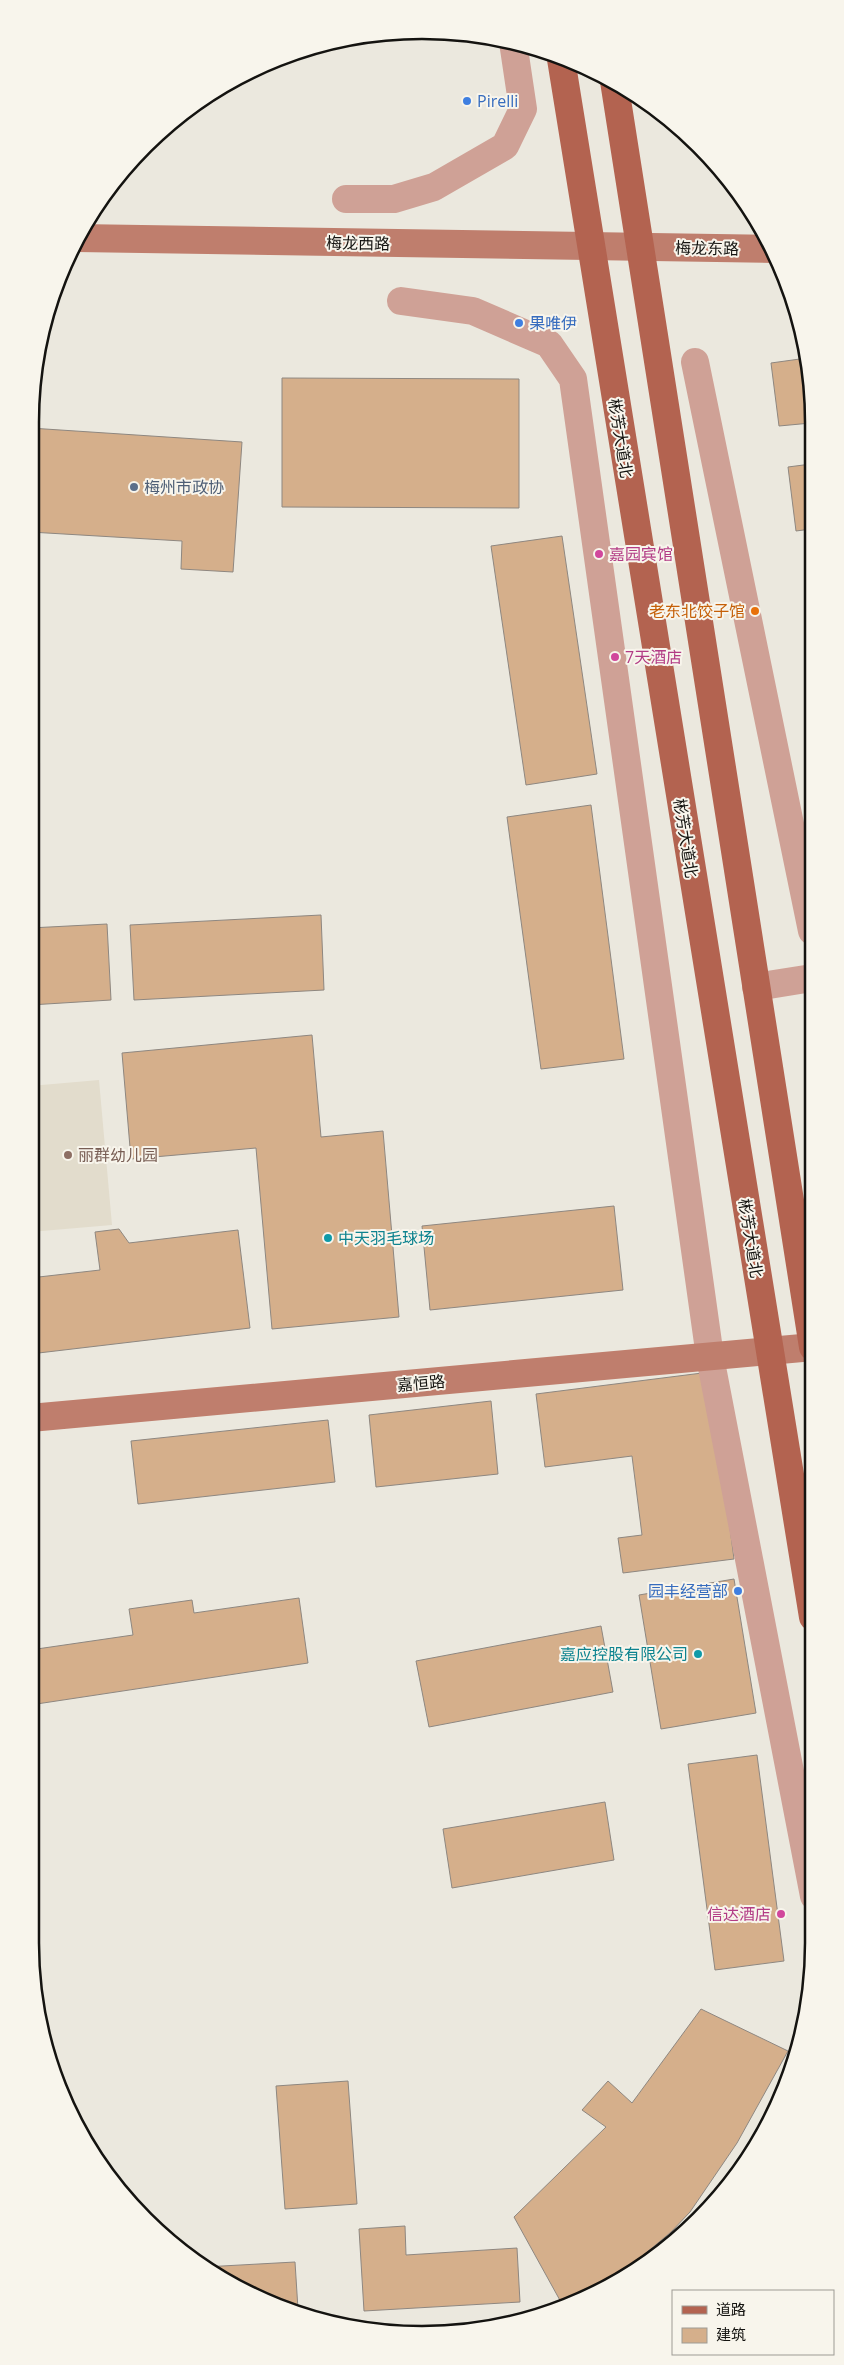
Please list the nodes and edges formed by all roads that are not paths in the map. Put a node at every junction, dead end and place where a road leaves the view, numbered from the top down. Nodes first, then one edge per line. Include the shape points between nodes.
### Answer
1 (513, 50) edge
2 (562, 65) edge
3 (616, 91) edge
4 (346, 200) dead end
5 (86, 238) edge
6 (640, 247) junction
7 (590, 248) junction
8 (764, 249) edge
9 (401, 301) dead end
10 (695, 362) dead end
11 (805, 897) edge
12 (805, 979) edge
13 (756, 987) junction
14 (805, 1296) edge
15 (805, 1348) edge
16 (770, 1350) junction
17 (710, 1357) junction
18 (39, 1417) edge
19 (805, 1567) edge
20 (805, 1849) edge

1 - 4 street via 523,109 505,146 434,187 394,199
2 - 7 main road, 彬芳大道北
3 - 6 main road
5 - 7 street, 梅龙西路
6 - 7 street, 梅龙西路
6 - 8 street, 梅龙东路
6 - 13 main road
7 - 16 main road, 彬芳大道北
9 - 17 street via 473,311 549,344 573,379
10 - 11 street
12 - 13 street
13 - 14 main road
15 - 16 street, 嘉恒路
16 - 17 street, 嘉恒路
16 - 19 main road, 彬芳大道北
17 - 18 street, 嘉恒路
17 - 20 street

